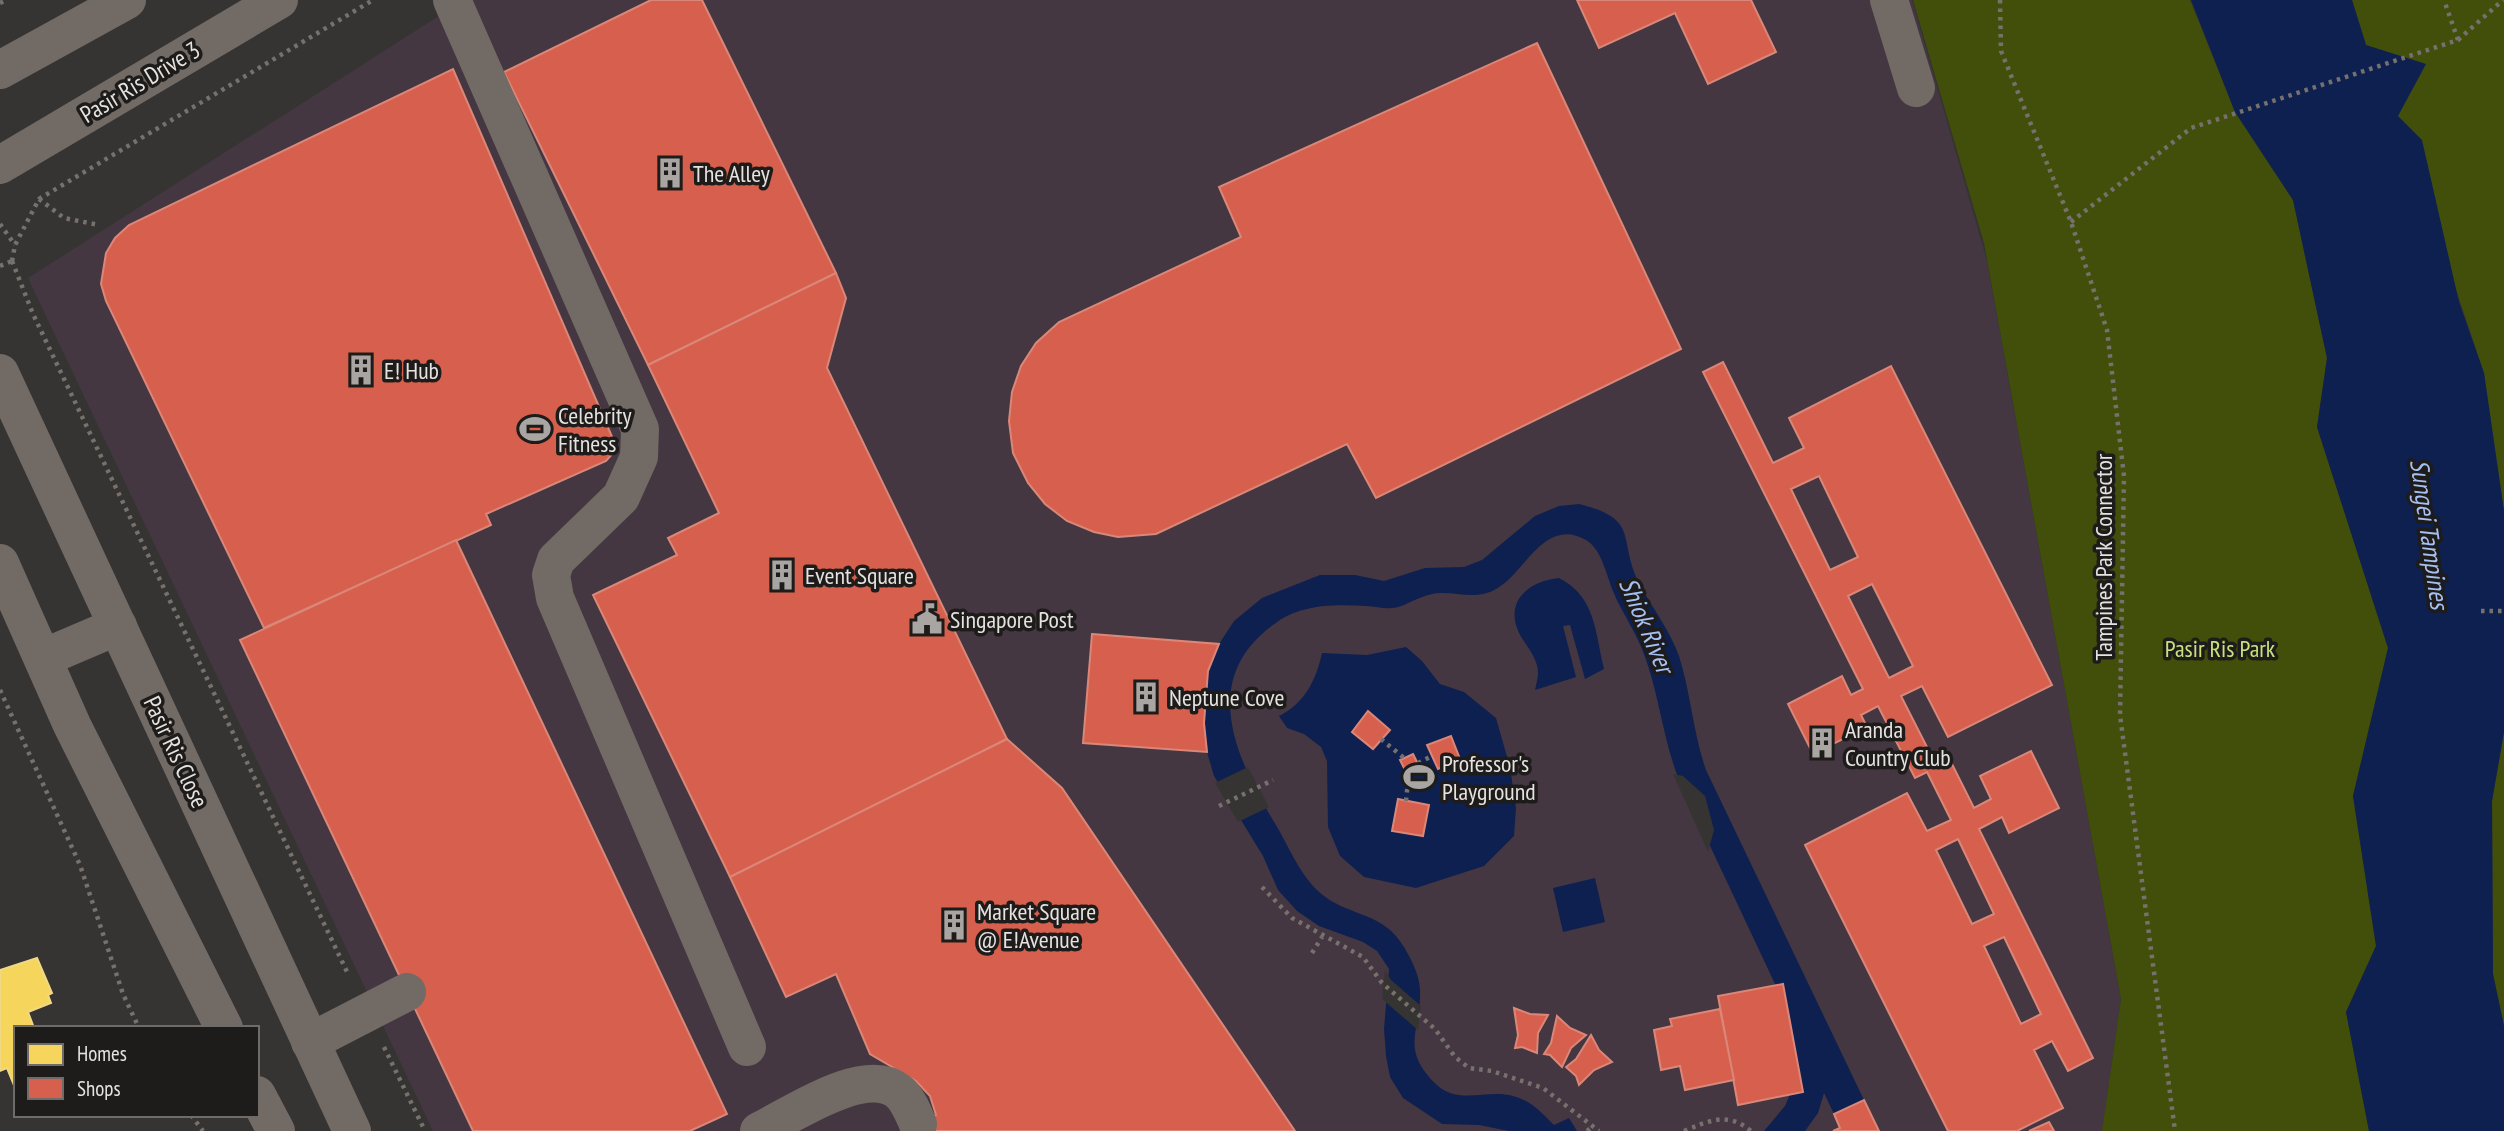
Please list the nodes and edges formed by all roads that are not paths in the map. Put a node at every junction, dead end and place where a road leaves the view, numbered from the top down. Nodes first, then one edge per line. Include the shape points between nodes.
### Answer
1 (127, 0) edge
2 (279, 0) edge
3 (452, 0) edge
4 (1889, 0) edge
5 (9, 61) edge
6 (1916, 88) dead end
7 (0, 165) edge
8 (0, 373) edge
9 (0, 563) edge
10 (118, 626) junction
11 (43, 658) junction
12 (407, 992) dead end
13 (222, 1026) edge
14 (310, 1042) junction
15 (747, 1047) dead end
16 (259, 1099) edge
17 (918, 1124) dead end
18 (276, 1131) edge
19 (352, 1131) edge
20 (758, 1131) edge

1 - 5 main road
2 - 7 main road, Pasir Ris Drive 3
3 - 15 street via 640,429 639,457 621,497 556,560 551,575 555,598
4 - 6 street
8 - 10 street, Pasir Ris Close
9 - 11 street
10 - 11 street
10 - 14 street, Pasir Ris Close
11 - 13 street
12 - 14 street
14 - 19 street, Pasir Ris Close
16 - 18 street
17 - 20 street via 897,1090 866,1083 848,1087

